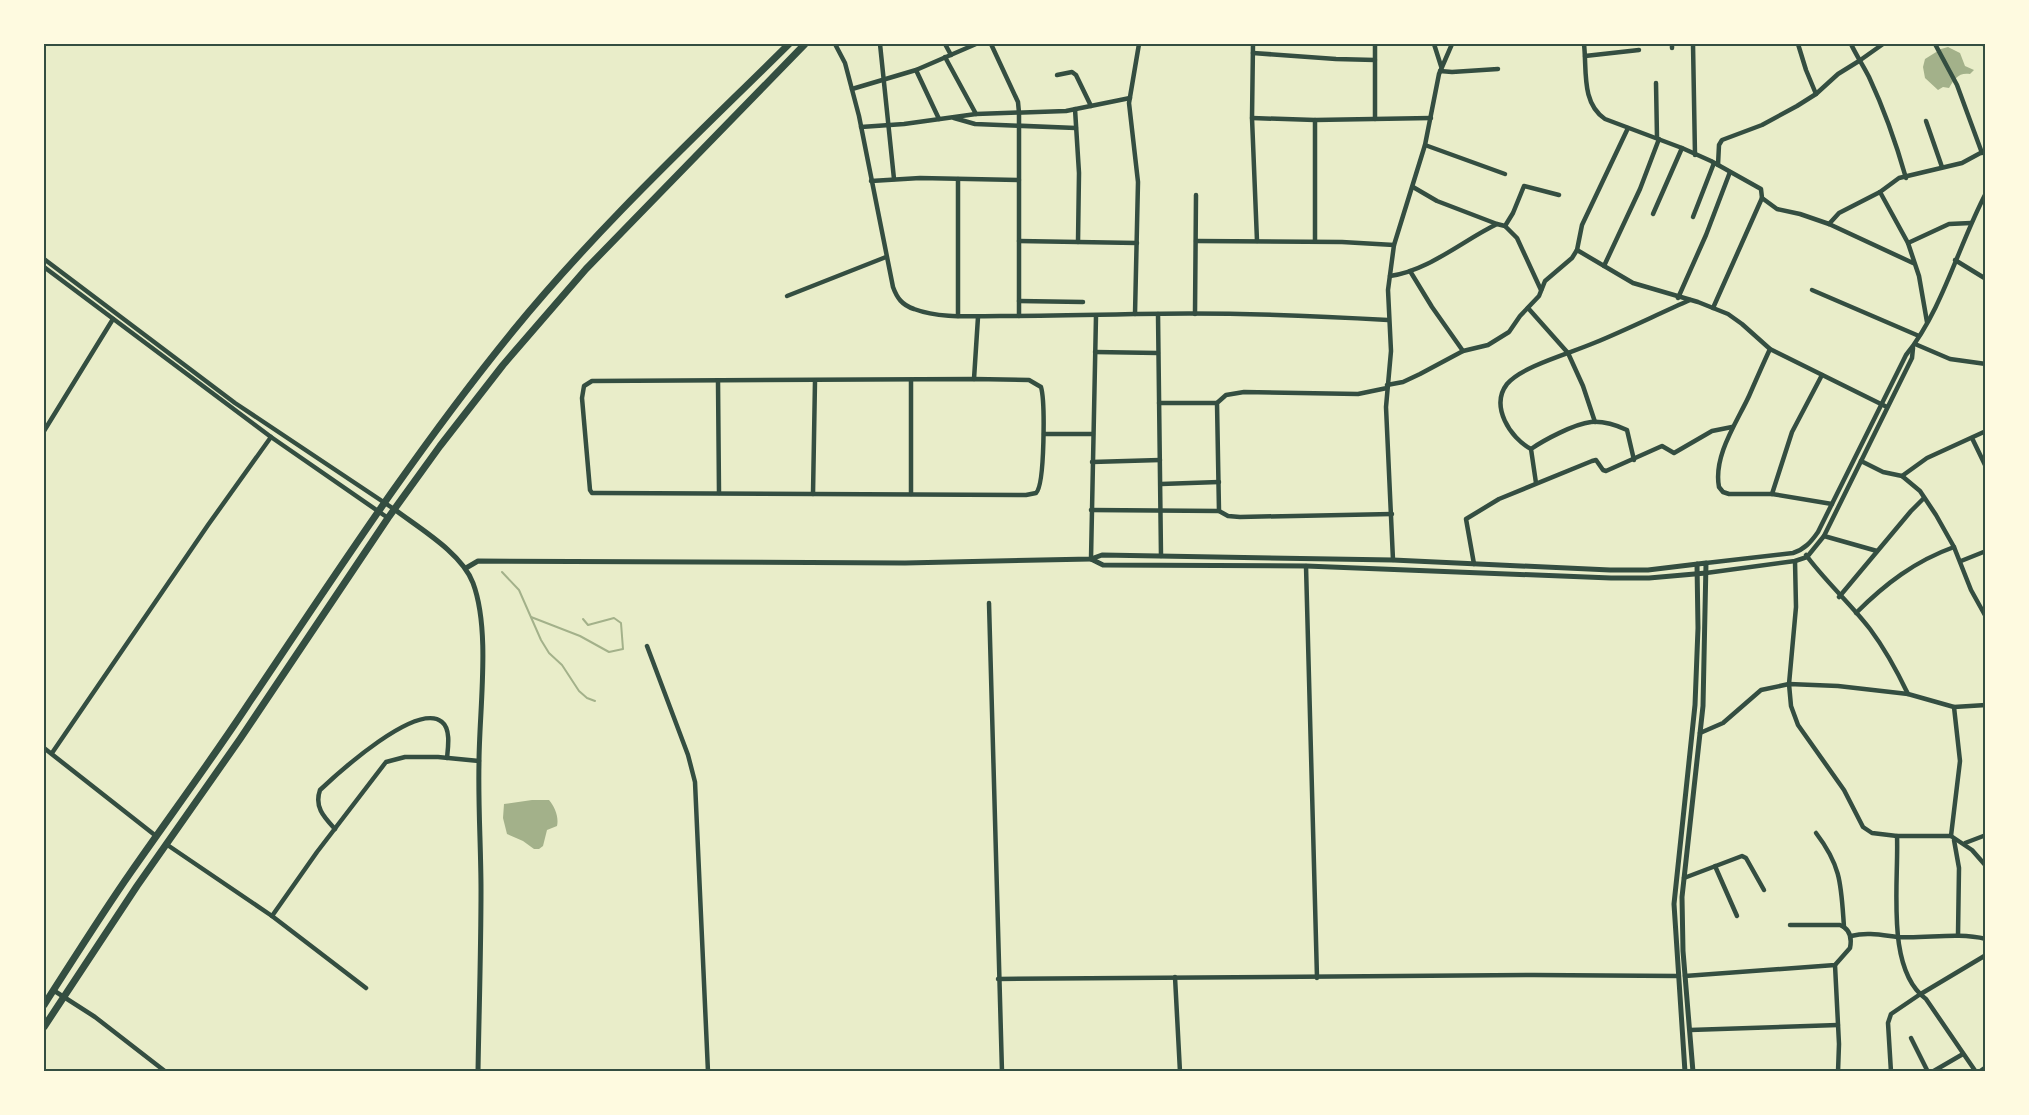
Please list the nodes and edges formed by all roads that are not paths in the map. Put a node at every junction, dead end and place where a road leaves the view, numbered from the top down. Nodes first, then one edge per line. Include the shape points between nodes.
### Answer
1 (789, 44) edge
2 (805, 44) edge
3 (835, 44) edge
4 (880, 44) edge
5 (945, 44) edge
6 (976, 44) edge
7 (990, 44) edge
8 (1139, 44) edge
9 (1253, 44) edge
10 (1375, 44) edge
11 (1434, 44) edge
12 (1452, 44) edge
13 (1584, 44) edge
14 (1693, 44) edge
15 (1798, 44) edge
16 (1851, 44) edge
17 (1883, 44) edge
18 (1935, 44) edge
19 (1876, 46) edge
20 (1639, 50) dead end
21 (1253, 53) junction
22 (948, 56) junction
23 (1586, 56) junction
24 (1375, 60) junction
25 (1859, 61) junction
26 (1441, 68) junction
27 (1498, 69) dead end
28 (916, 70) junction
29 (1057, 75) dead end
30 (884, 78) junction
31 (1656, 83) dead end
32 (852, 88) junction
33 (1816, 94) junction
34 (1130, 98) junction
35 (1091, 106) junction
36 (1075, 110) junction
37 (1020, 112) junction
38 (976, 114) junction
39 (951, 118) junction
40 (1252, 118) junction
41 (1431, 118) junction
42 (939, 119) junction
43 (1375, 119) junction
44 (1315, 120) junction
45 (1926, 121) dead end
46 (888, 125) junction
47 (861, 127) junction
48 (1019, 127) junction
49 (1076, 128) junction
50 (1628, 128) junction
51 (1658, 139) junction
52 (1425, 145) junction
53 (1682, 148) junction
54 (1984, 152) edge
55 (1695, 155) junction
56 (1716, 164) junction
57 (1942, 167) junction
58 (1730, 172) junction
59 (1505, 174) dead end
60 (1906, 178) junction
61 (894, 179) junction
62 (958, 179) junction
63 (1019, 180) junction
64 (871, 181) junction
65 (1413, 187) junction
66 (1880, 192) junction
67 (1986, 193) edge
68 (1196, 195) dead end
69 (1558, 195) dead end
70 (1762, 198) junction
71 (1981, 203) junction
72 (1986, 207) edge
73 (1653, 214) dead end
74 (1693, 217) dead end
75 (1971, 223) junction
76 (1497, 224) junction
77 (1830, 224) junction
78 (1505, 226) junction
79 (1019, 241) junction
80 (1196, 241) junction
81 (1315, 241) junction
82 (1078, 242) junction
83 (1257, 242) junction
84 (1137, 243) junction
85 (1908, 243) junction
86 (1394, 245) junction
87 (1577, 250) junction
88 (886, 257) junction
89 (44, 259) edge
90 (1955, 260) junction
91 (1913, 262) junction
92 (1604, 266) junction
93 (44, 267) edge
94 (1410, 271) junction
95 (1390, 276) junction
96 (1986, 279) edge
97 (1541, 290) junction
98 (1812, 290) dead end
99 (787, 296) dead end
100 (1678, 298) junction
101 (1690, 300) junction
102 (1019, 301) junction
103 (1083, 302) dead end
104 (1528, 308) junction
105 (1713, 308) junction
106 (116, 314) junction
107 (1135, 314) junction
108 (1158, 314) junction
109 (1195, 314) junction
110 (958, 316) junction
111 (978, 316) junction
112 (1019, 316) junction
113 (1096, 316) junction
114 (112, 320) junction
115 (1388, 320) junction
116 (1927, 321) junction
117 (1919, 336) junction
118 (1914, 346) junction
119 (1770, 349) junction
120 (1463, 351) junction
121 (1095, 352) junction
122 (1158, 353) junction
123 (1568, 353) junction
124 (1985, 362) edge
125 (1822, 375) junction
126 (974, 379) junction
127 (911, 380) junction
128 (718, 381) junction
129 (815, 381) junction
130 (1387, 386) junction
131 (1159, 403) junction
132 (1217, 403) junction
133 (1881, 404) junction
134 (1887, 407) junction
135 (1595, 422) junction
136 (1732, 427) junction
137 (44, 431) edge
138 (1986, 431) edge
139 (1044, 434) junction
140 (1093, 434) junction
141 (271, 437) junction
142 (1972, 438) junction
143 (1531, 449) junction
144 (1160, 460) junction
145 (1634, 460) junction
146 (1861, 461) junction
147 (1092, 462) junction
148 (1986, 467) edge
149 (1902, 476) junction
150 (1219, 482) junction
151 (1536, 483) junction
152 (1161, 484) junction
153 (719, 492) junction
154 (813, 494) junction
155 (911, 494) junction
156 (1772, 495) junction
157 (1924, 498) junction
158 (385, 502) junction
159 (1832, 504) junction
160 (394, 509) junction
161 (1091, 510) junction
162 (378, 511) junction
163 (1162, 511) junction
164 (1219, 511) junction
165 (1392, 514) junction
166 (388, 518) junction
167 (1824, 536) junction
168 (1954, 547) junction
169 (1803, 550) junction
170 (1877, 551) junction
171 (1986, 551) edge
172 (1161, 556) junction
173 (1807, 557) junction
174 (1091, 559) junction
175 (1393, 560) junction
176 (1796, 561) junction
177 (1961, 561) junction
178 (1706, 563) junction
179 (1474, 564) junction
180 (1697, 564) junction
181 (1306, 566) junction
182 (466, 568) junction
183 (1706, 573) junction
184 (1697, 574) junction
185 (1839, 597) junction
186 (989, 603) dead end
187 (1856, 613) junction
188 (307, 616) junction
189 (1986, 617) edge
190 (317, 623) junction
191 (646, 646) dead end
192 (1789, 684) junction
193 (1908, 694) junction
194 (1986, 705) edge
195 (1954, 707) junction
196 (1700, 733) junction
197 (44, 748) edge
198 (52, 753) junction
199 (447, 758) junction
200 (479, 761) junction
201 (335, 830) junction
202 (1816, 833) dead end
203 (1986, 835) edge
204 (156, 836) junction
205 (1897, 836) junction
206 (1952, 838) junction
207 (1965, 843) junction
208 (166, 844) junction
209 (147, 850) junction
210 (157, 857) junction
211 (1715, 866) junction
212 (1986, 866) edge
213 (1684, 878) junction
214 (1764, 890) dead end
215 (272, 916) junction
216 (1737, 916) dead end
217 (1790, 925) dead end
218 (1844, 927) junction
219 (1958, 935) junction
220 (1851, 936) junction
221 (1898, 937) junction
222 (1986, 939) edge
223 (1986, 955) edge
224 (1835, 965) junction
225 (1678, 976) junction
226 (1685, 976) junction
227 (1175, 977) junction
228 (1317, 978) junction
229 (998, 979) junction
230 (366, 988) dead end
231 (53, 990) junction
232 (1920, 994) junction
233 (64, 997) junction
234 (44, 1005) edge
235 (1838, 1025) junction
236 (44, 1027) edge
237 (1690, 1030) junction
238 (1911, 1038) dead end
239 (1963, 1054) junction
240 (1986, 1067) edge
241 (166, 1071) edge
242 (478, 1071) edge
243 (708, 1071) edge
244 (1002, 1071) edge
245 (1180, 1071) edge
246 (1685, 1071) edge
247 (1692, 1071) edge
248 (1838, 1071) edge
249 (1891, 1071) edge
250 (1930, 1071) edge
251 (1977, 1071) edge

1 - 158 main road via 679,151 557,280 461,397
2 - 160 main road via 562,296 503,365
3 - 32 street
4 - 30 street
5 - 22 street
6 - 22 street
7 - 37 street
8 - 34 street
9 - 21 street
10 - 24 street
11 - 26 street
12 - 26 street
13 - 23 street
14 - 55 street
15 - 33 street
16 - 25 street
17 - 19 street
18 - 54 street via 1957,85
19 - 25 street
20 - 23 street
21 - 24 street
21 - 40 street
22 - 28 street
22 - 38 street
23 - 50 street via 1589,99 1594,110
24 - 43 street
25 - 33 street
25 - 60 street via 1882,107
26 - 27 street via 1452,72
26 - 41 street
28 - 30 street
28 - 42 street
29 - 35 street via 1076,75
30 - 32 street
30 - 46 street
31 - 51 street
32 - 47 street
33 - 56 street via 1762,125 1722,140
34 - 35 street
34 - 84 street via 1138,182
35 - 36 street
36 - 37 street
36 - 49 street
37 - 38 street
37 - 48 street
38 - 39 street
39 - 42 street
39 - 48 street
40 - 44 street
40 - 83 street
41 - 43 street
41 - 52 street
42 - 46 street
43 - 44 street
44 - 81 street
45 - 57 street
46 - 47 street
46 - 61 street
47 - 64 street
48 - 49 street
48 - 63 street
49 - 82 street
50 - 51 street
50 - 87 street via 1582,225
51 - 53 street
51 - 92 street
52 - 59 street
52 - 65 street
53 - 55 street
53 - 73 street
54 - 57 street
55 - 56 street
56 - 58 street
56 - 74 street
57 - 60 street
58 - 70 street via 1761,189
58 - 100 street
60 - 66 street via 1899,178
61 - 62 street
61 - 64 street
62 - 63 street
62 - 110 street
63 - 79 street
64 - 88 street
65 - 76 street via 1437,201
65 - 86 street
66 - 77 street via 1839,213
66 - 85 street
67 - 71 street
68 - 80 street
69 - 78 street via 1524,186
70 - 77 street via 1777,209
70 - 105 street
71 - 72 street
71 - 75 street
75 - 85 street via 1949,224
75 - 90 street
76 - 78 street
76 - 94 street
77 - 91 street
78 - 97 street via 1517,238
79 - 82 street
79 - 102 street
80 - 83 street
80 - 109 street
81 - 83 street
81 - 86 street
82 - 84 street
84 - 107 street
85 - 91 street
86 - 95 street
87 - 92 street
87 - 97 street via 1545,281
88 - 99 street
88 - 110 street via 893,287 905,305
89 - 106 street
90 - 96 street
90 - 116 street
91 - 116 street via 1920,276
92 - 100 street via 1621,278
93 - 114 street
94 - 95 street
94 - 120 street
95 - 115 street
97 - 104 street
98 - 117 street
100 - 101 street
101 - 105 street
101 - 123 street
102 - 103 street
102 - 112 street
104 - 120 street via 1504,336
104 - 123 street
105 - 119 street via 1742,324
106 - 114 street
106 - 158 street via 243,408
107 - 108 street
107 - 113 street
108 - 109 street
108 - 122 street
109 - 115 street
110 - 111 street
111 - 112 street
111 - 126 street
112 - 113 street
113 - 121 street
114 - 137 street
114 - 141 street
115 - 130 street via 1391,351
116 - 117 street
117 - 118 street
118 - 124 street via 1950,359
118 - 133 street via 1905,355
118 - 134 street via 1912,358
119 - 125 street
119 - 136 street
120 - 130 street via 1403,382
121 - 122 street
121 - 140 street
122 - 131 street
123 - 135 street
123 - 143 street via 1523,373 1503,390 1500,405 1506,423
125 - 133 street
125 - 156 street via 1792,432
126 - 127 street
126 - 139 street via 1018,379 1038,384 1042,391
127 - 129 street
127 - 155 street
128 - 129 street
128 - 153 street
128 - 153 street via 592,381 584,386 582,398 592,492
129 - 154 street
130 - 132 street via 1358,394 1244,392 1226,395
130 - 165 street
131 - 132 street
131 - 144 street
132 - 150 street
133 - 134 street
133 - 159 street
134 - 146 street
135 - 143 street
135 - 145 street via 1627,430
136 - 145 street via 1712,430 1674,453 1664,446
136 - 156 street via 1720,468 1719,488 1729,494
138 - 142 street
139 - 140 street
139 - 155 street via 1041,485 1036,493
140 - 147 street
141 - 162 street
141 - 198 street
142 - 148 street
142 - 149 street via 1927,458
143 - 151 street
144 - 147 street
144 - 152 street
145 - 151 street via 1606,471 1592,460
146 - 149 street
146 - 167 street
147 - 161 street
149 - 157 street
150 - 152 street
150 - 164 street
151 - 179 street via 1466,518
152 - 163 street
153 - 154 street
154 - 155 street
156 - 159 street
157 - 168 street
157 - 170 street
158 - 160 street
158 - 162 main road
159 - 169 street via 1818,532
160 - 166 main road
160 - 182 street
161 - 163 street
161 - 174 street
162 - 166 street
162 - 188 main road
163 - 164 street
163 - 172 street
164 - 165 street via 1240,517
165 - 175 street
166 - 190 main road
167 - 170 street
167 - 173 street
168 - 177 street
168 - 187 street via 1899,574
169 - 173 street
169 - 178 street
170 - 185 street
171 - 177 street
172 - 174 street via 1102,555
172 - 175 street
173 - 176 street
173 - 185 street
174 - 181 street via 1103,565
174 - 182 street via 905,563 475,562
175 - 179 street
176 - 183 street
176 - 192 street
177 - 189 street
178 - 180 street
178 - 183 street
179 - 180 street via 1648,570
180 - 184 street
181 - 184 street via 1611,578
181 - 228 street
182 - 200 street via 476,592 482,656
183 - 184 street
183 - 196 street
184 - 225 street via 1695,705 1674,904
185 - 187 street
186 - 229 street
187 - 193 street via 1885,650
188 - 190 main road
188 - 204 main road
190 - 208 main road
191 - 243 street via 695,782
192 - 193 street
192 - 196 street via 1761,690 1723,723
192 - 205 street via 1798,725 1844,790 1863,827 1872,833
193 - 195 street
194 - 195 street
195 - 206 street via 1960,761
196 - 213 street
197 - 198 street
198 - 204 street
199 - 200 street
199 - 201 street via 405,757 386,762
199 - 201 street via 445,727 434,719 416,720 382,739 320,790 318,807
200 - 242 street
201 - 215 street
202 - 218 street via 1837,868
203 - 207 street
204 - 209 main road
205 - 206 street
205 - 221 street
206 - 207 street
206 - 219 street via 1959,868
207 - 212 street
208 - 210 main road
208 - 215 street
209 - 210 main road
209 - 231 main road
210 - 233 main road
211 - 213 street
211 - 214 street via 1742,856
211 - 216 street
213 - 226 street
215 - 230 street
217 - 218 street
218 - 220 street
219 - 221 street
219 - 222 street
220 - 221 street
220 - 224 street via 1850,948
221 - 232 street via 1900,957
223 - 232 street
224 - 226 street
224 - 235 street
225 - 228 street
225 - 246 street
226 - 237 street
227 - 228 street
227 - 229 street
227 - 245 street
229 - 244 street
231 - 233 street
231 - 234 main road
232 - 239 street
232 - 249 street via 1889,1016
233 - 236 main road
233 - 241 street
235 - 237 street
235 - 248 street
237 - 247 street
238 - 250 street
239 - 250 street
239 - 251 street
240 - 251 street

